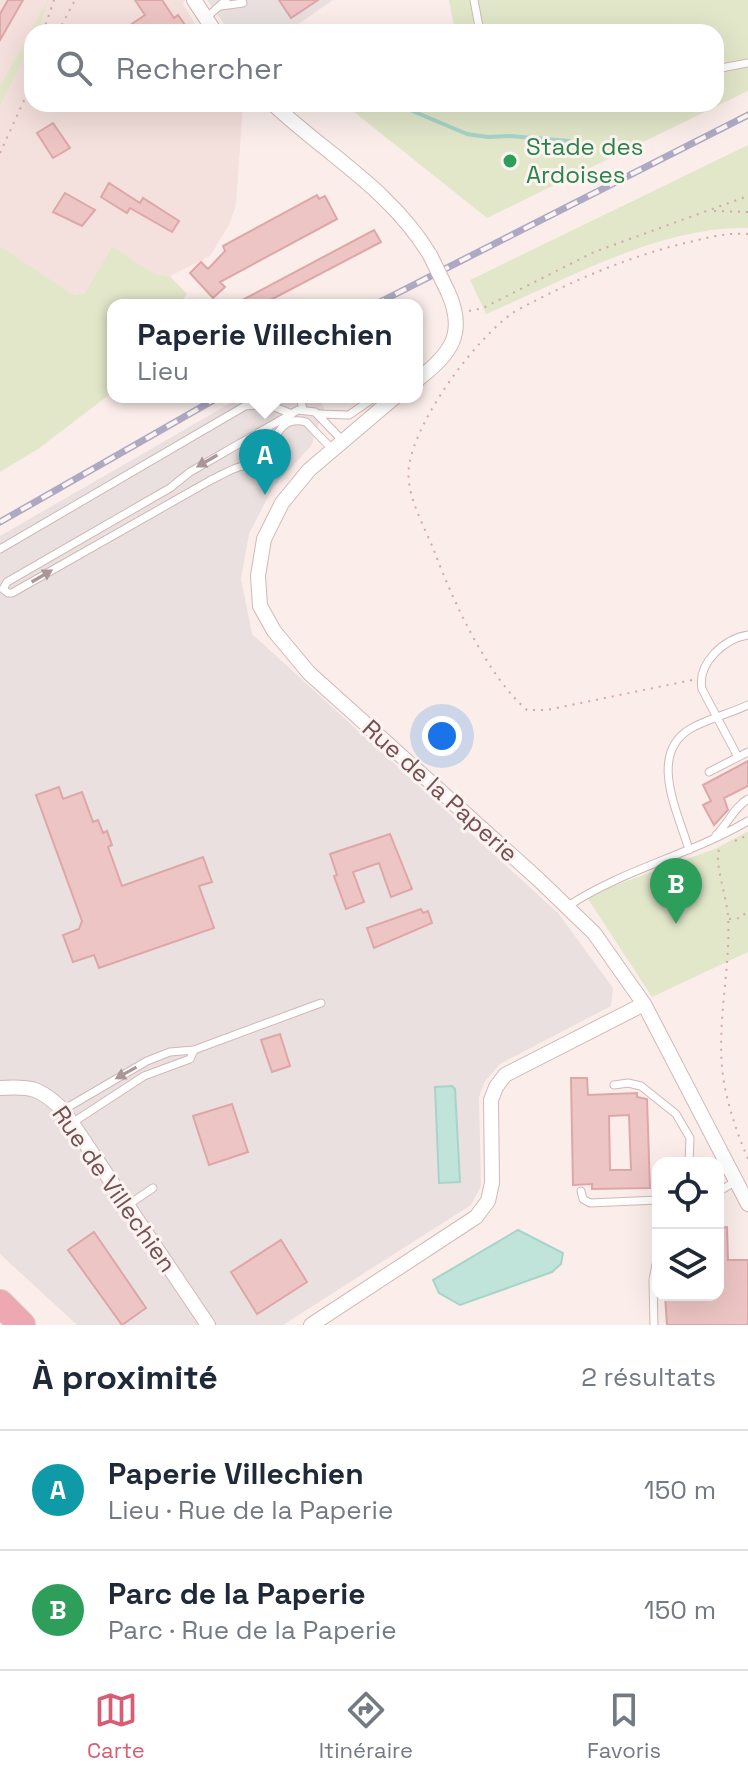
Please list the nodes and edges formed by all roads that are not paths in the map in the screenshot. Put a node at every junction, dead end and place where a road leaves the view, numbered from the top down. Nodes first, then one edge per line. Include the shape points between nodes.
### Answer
1 (194, 0) edge
2 (226, 0) edge
3 (474, 0) edge
4 (243, 3) dead end
5 (219, 6) junction
6 (206, 18) junction
7 (210, 24) edge
8 (478, 24) edge
9 (748, 63) edge
10 (724, 68) edge
11 (282, 112) edge
12 (441, 361) junction
13 (423, 369) edge
14 (423, 375) edge
15 (302, 403) edge
16 (366, 403) edge
17 (388, 403) edge
18 (303, 409) junction
19 (292, 414) junction
20 (319, 414) junction
21 (337, 445) junction
22 (0, 549) edge
23 (748, 635) edge
24 (748, 705) edge
25 (717, 718) junction
26 (748, 752) edge
27 (738, 757) junction
28 (709, 772) dead end
29 (748, 799) edge
30 (748, 821) edge
31 (708, 842) junction
32 (689, 850) junction
33 (568, 906) junction
34 (321, 1003) dead end
35 (644, 1004) junction
36 (194, 1050) junction
37 (614, 1085) dead end
38 (0, 1088) edge
39 (63, 1110) junction
40 (72, 1123) junction
41 (706, 1124) junction
42 (689, 1133) junction
43 (689, 1157) edge
44 (736, 1181) junction
45 (153, 1188) dead end
46 (724, 1188) edge
47 (581, 1191) dead end
48 (652, 1200) edge
49 (748, 1204) edge
50 (128, 1205) junction
51 (653, 1301) edge
52 (0, 1303) edge
53 (22, 1325) edge
54 (208, 1325) edge
55 (311, 1325) edge
56 (654, 1325) edge

1 - 6 street
2 - 5 lane
3 - 8 lane
4 - 5 lane
5 - 6 lane
6 - 7 street
9 - 10 lane
11 - 12 street, bridge via 390,203 419,237 458,323
12 - 13 lane
12 - 14 street
15 - 18 lane
16 - 20 lane via 345,416
17 - 21 street, Rue de la Paperie
18 - 19 lane
18 - 20 lane
19 -> 21 lane via 7,582 4,591 12,593 211,480 257,463 291,422 306,422
19 - 22 lane via 267,404 245,406
20 - 21 lane
21 - 33 street, Rue de la Paperie via 291,490 269,528 258,576 263,614 309,673
23 - 25 lane via 708,660 701,677
24 - 25 lane
25 - 27 lane
25 - 32 lane via 681,735 669,755 668,778
26 - 27 lane
27 - 28 lane
29 - 31 lane
30 - 31 lane
31 - 32 lane
32 - 33 lane via 592,890
33 - 35 street, Rue de la Paperie via 600,940
34 - 36 lane
35 - 41 street, Rue de la Paperie
35 - 55 street via 505,1075 491,1100 492,1183 488,1201 476,1217
36 -> 39 lane via 147,1061
36 - 40 lane via 190,1059 153,1071
37 - 42 lane via 646,1088
38 - 39 street, Rue de Villechien via 31,1086
39 - 40 street, Rue de Villechien
40 - 50 street, Rue de Villechien
41 - 42 lane
41 - 44 street, Rue de la Paperie
42 - 43 lane
44 - 46 lane
44 - 49 street, Rue de la Paperie
45 - 50 lane
47 - 48 lane via 590,1203
50 - 54 street, Rue de Villechien via 142,1239
51 - 56 lane
52 - 53 highway

